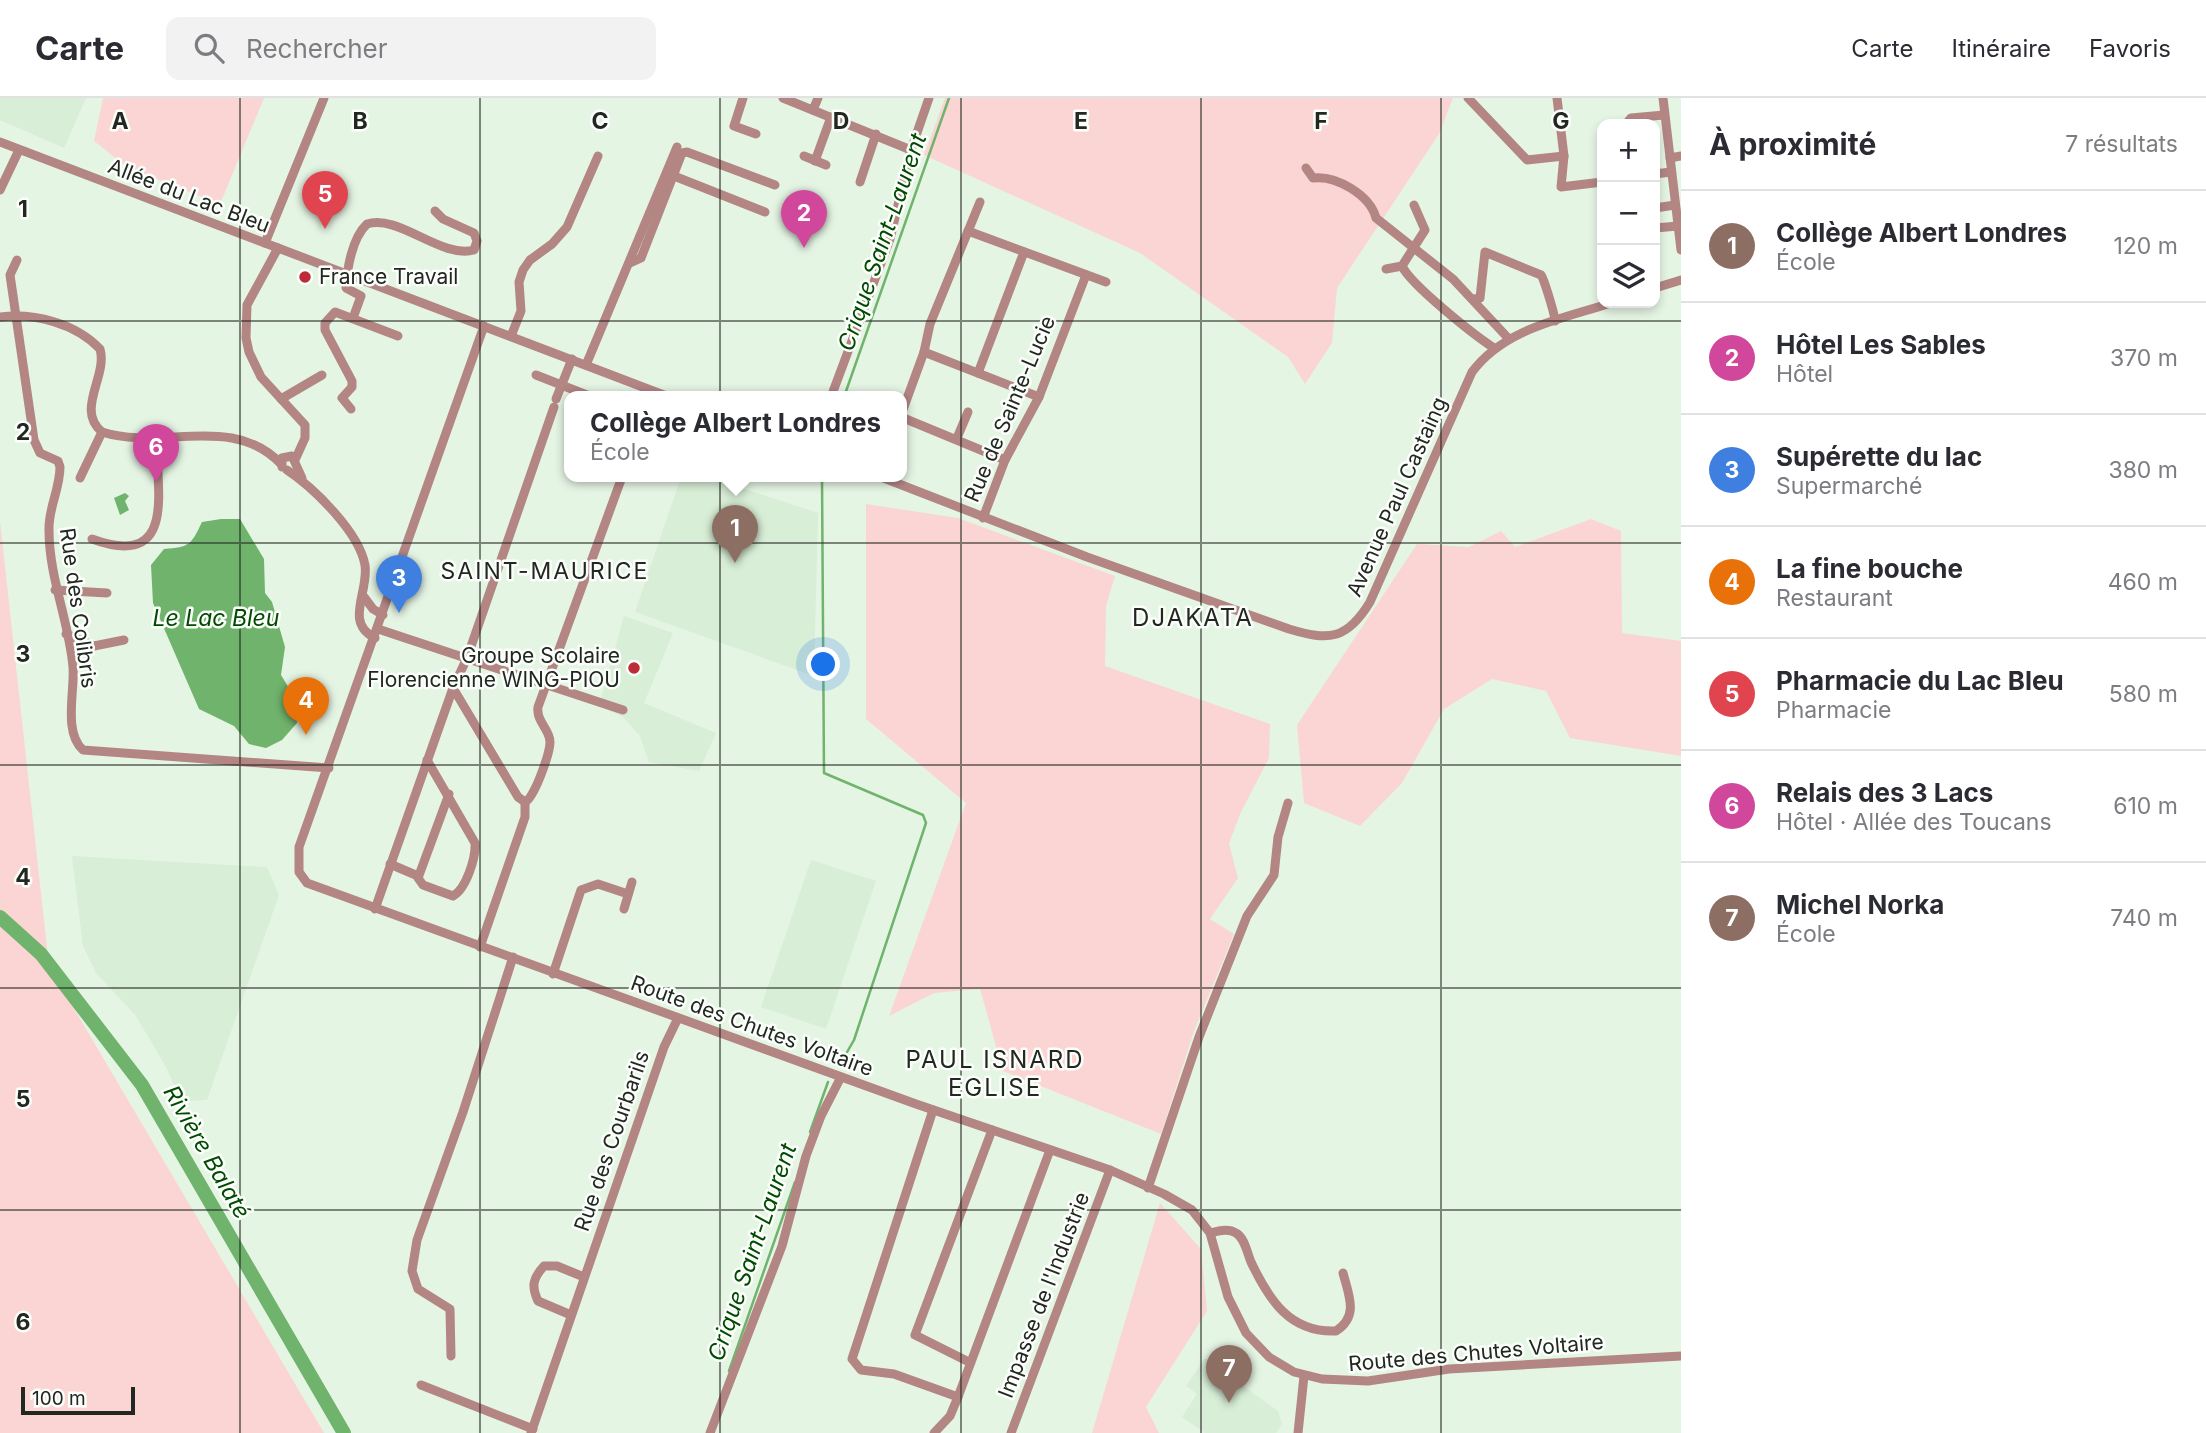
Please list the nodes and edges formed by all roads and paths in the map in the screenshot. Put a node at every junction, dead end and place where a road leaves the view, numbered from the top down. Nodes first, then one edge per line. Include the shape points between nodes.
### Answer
1 (324, 98) edge
2 (743, 98) edge
3 (783, 98) edge
4 (818, 98) edge
5 (929, 98) edge
6 (1468, 98) edge
7 (1557, 98) edge
8 (1662, 98) edge
9 (813, 110) junction
10 (1664, 115) junction
11 (831, 117) junction
12 (1630, 119) edge
13 (757, 134) dead end
14 (876, 134) junction
15 (1666, 134) junction
16 (1660, 135) edge
17 (0, 142) edge
18 (677, 147) dead end
19 (19, 150) junction
20 (911, 150) junction
21 (598, 156) dead end
22 (804, 156) dead end
23 (1564, 156) junction
24 (1681, 156) edge
25 (1670, 158) junction
26 (815, 161) junction
27 (826, 165) dead end
28 (1306, 168) dead end
29 (674, 176) junction
30 (1675, 178) edge
31 (860, 182) dead end
32 (1597, 183) edge
33 (775, 185) dead end
34 (0, 190) edge
35 (980, 202) dead end
36 (1414, 205) dead end
37 (1660, 209) edge
38 (435, 211) dead end
39 (1678, 211) edge
40 (765, 212) dead end
41 (1678, 226) junction
42 (1660, 228) edge
43 (968, 231) junction
44 (265, 243) junction
45 (1414, 247) junction
46 (278, 248) junction
47 (1681, 250) edge
48 (1024, 252) junction
49 (17, 260) dead end
50 (630, 263) junction
51 (1402, 266) junction
52 (1386, 269) dead end
53 (346, 274) junction
54 (1086, 275) junction
55 (1681, 279) edge
56 (1106, 282) dead end
57 (1660, 286) edge
58 (1474, 299) junction
59 (1597, 308) edge
60 (19, 315) junction
61 (0, 317) edge
62 (353, 318) junction
63 (1555, 321) junction
64 (484, 326) junction
65 (398, 336) dead end
66 (511, 337) junction
67 (1508, 338) junction
68 (1494, 348) junction
69 (924, 352) junction
70 (572, 359) junction
71 (586, 365) junction
72 (978, 373) junction
73 (322, 374) dead end
74 (536, 375) dead end
75 (561, 386) junction
76 (575, 391) edge
77 (645, 391) edge
78 (833, 391) edge
79 (1039, 397) junction
80 (281, 399) junction
81 (907, 399) edge
82 (351, 409) dead end
83 (968, 412) dead end
84 (907, 418) edge
85 (102, 432) junction
86 (156, 438) junction
87 (957, 438) junction
88 (1005, 460) junction
89 (289, 462) junction
90 (80, 478) dead end
91 (620, 482) edge
92 (893, 482) edge
93 (983, 519) junction
94 (92, 539) dead end
95 (55, 590) junction
96 (107, 593) dead end
97 (364, 597) junction
98 (383, 615) junction
99 (377, 633) junction
100 (66, 634) junction
101 (124, 640) dead end
102 (467, 658) junction
103 (549, 683) junction
104 (453, 688) junction
105 (623, 710) dead end
106 (427, 760) junction
107 (329, 768) junction
108 (449, 794) junction
109 (525, 802) junction
110 (1288, 803) dead end
111 (390, 864) junction
112 (418, 876) junction
113 (632, 882) dead end
114 (628, 894) junction
115 (375, 909) junction
116 (624, 909) dead end
117 (480, 947) junction
118 (513, 957) junction
119 (553, 974) junction
120 (678, 1018) junction
121 (841, 1077) junction
122 (933, 1110) junction
123 (992, 1130) junction
124 (1050, 1150) junction
125 (1110, 1170) junction
126 (1148, 1188) junction
127 (1210, 1233) junction
128 (1343, 1273) dead end
129 (584, 1277) junction
130 (571, 1315) junction
131 (451, 1356) dead end
132 (1681, 1356) edge
133 (970, 1362) junction
134 (1304, 1376) junction
135 (421, 1385) dead end
136 (958, 1397) junction
137 (532, 1431) edge
138 (710, 1433) edge
139 (934, 1433) edge
140 (1011, 1433) edge
141 (1298, 1433) edge

1 - 44 street
2 - 13 street via 734,125
3 - 9 street
4 - 9 street
5 - 20 street
6 - 23 street via 1527,160
7 - 23 street
8 - 10 street
9 - 11 street
10 - 12 street
10 - 15 street
11 - 14 street
11 - 26 street
14 - 20 street
14 - 31 street
15 - 16 street
15 - 25 street
17 - 19 street, Allée du Lac Bleu
18 - 50 street
19 - 34 street
19 - 44 street, Allée du Lac Bleu
20 - 78 street via 890,239
21 - 66 street via 567,227 523,270 519,282 522,311
22 - 26 street
23 - 32 street via 1561,187
24 - 25 street
25 - 30 street
26 - 27 street
28 - 45 street via 1313,178 1344,184
29 - 33 street via 682,153 687,152
29 - 40 street
29 - 50 street via 641,258
30 - 39 street
35 - 43 street
36 - 45 street via 1425,230
37 - 39 street
38 - 53 street via 474,233 474,250 458,251 383,223 371,223 361,230
39 - 41 street
41 - 42 street
41 - 47 street
43 - 48 street
43 - 69 street via 930,324
44 - 46 street, Allée du Lac Bleu
45 - 51 street
45 - 58 street
46 - 53 street, Allée du Lac Bleu
46 - 80 street via 251,296 245,324 254,365
48 - 54 street
48 - 72 street
49 - 60 street via 10,270
50 - 71 street
51 - 52 street
51 - 68 street via 1420,288
53 - 62 street via 345,288 361,296
53 - 64 street, Allée du Lac Bleu
54 - 56 street
54 - 79 street, Rue de Sainte-Lucie
55 - 57 street
58 - 63 street via 1480,298 1485,252 1541,275
58 - 67 street
59 - 63 street, Avenue Paul Castaing
60 - 61 street
60 - 85 street via 43,318 89,338 100,349 102,362 91,413
60 - 95 street, Rue des Colibris via 36,445 60,467 48,527
62 - 65 street
62 - 82 street via 335,312 325,323 352,381 342,398
63 - 67 street, Avenue Paul Castaing
64 - 66 street
64 - 98 street
66 - 70 street
67 - 68 street, Avenue Paul Castaing
68 - 93 street, Avenue Paul Castaing via 1472,372 1370,602 1351,629 1336,636 1289,629
69 - 72 street
69 - 81 street
70 - 71 street
70 - 75 street
71 - 77 street
72 - 79 street
73 - 80 street
74 - 75 street
75 - 76 street
75 - 102 street
79 - 88 street, Rue de Sainte-Lucie
80 - 89 street via 305,425 305,438
83 - 87 street
84 - 87 street
85 - 86 street
85 - 90 street
86 - 89 street via 232,436
86 - 94 street via 155,531 131,546
87 - 88 street
88 - 93 street, Rue de Sainte-Lucie
89 - 97 street via 349,530 362,553
91 - 103 street
92 - 93 street, Avenue Paul Castaing
95 - 96 street
95 - 100 street, Rue des Colibris
97 - 98 street
97 - 99 street via 359,622 365,631
98 - 99 street
99 - 102 street
99 - 107 street
100 - 101 street via 94,646
100 - 107 street, Rue des Colibris via 73,667 74,735 83,750
102 - 103 street
102 - 104 street
103 - 105 street
103 - 109 street via 537,713 550,745 533,796
104 - 106 street
104 - 109 street
106 - 108 street
106 - 111 street
107 - 115 street, Route des Chutes Voltaire via 299,847 301,875 314,886
108 - 112 street
108 - 112 street via 475,845 461,888 450,895 422,885
109 - 117 street via 525,817
110 - 126 street via 1274,876 1247,916 1199,1037
111 - 112 street
111 - 115 street
113 - 114 street
114 - 116 street
114 - 119 street via 598,884 581,890
115 - 117 street, Route des Chutes Voltaire
117 - 118 street, Route des Chutes Voltaire
118 - 119 street, Route des Chutes Voltaire
118 - 131 street via 425,1211 412,1271 422,1294 450,1310
119 - 120 street, Route des Chutes Voltaire
120 - 121 street, Route des Chutes Voltaire
120 - 129 street, Rue des Courbarils via 664,1046
121 - 122 street, Route des Chutes Voltaire
121 - 138 street via 816,1129 782,1246
122 - 123 street, Route des Chutes Voltaire
122 - 136 street via 852,1359 861,1370 894,1374
123 - 124 street, Route des Chutes Voltaire
123 - 133 street via 915,1335
124 - 125 street, Route des Chutes Voltaire
124 - 133 street
125 - 126 street, Route des Chutes Voltaire
125 - 140 street, Impasse de l'Industrie
126 - 127 street, Route des Chutes Voltaire via 1186,1206
127 - 128 street via 1235,1232 1282,1314 1306,1328 1336,1331 1349,1320 1352,1312
127 - 134 street, Route des Chutes Voltaire via 1228,1297 1246,1333 1269,1357
129 - 130 street, Rue des Courbarils
129 - 130 street via 557,1266 544,1266 536,1275 532,1289 538,1301
130 - 137 street, Rue des Courbarils
132 - 134 street, Route des Chutes Voltaire via 1449,1369 1368,1381
133 - 136 street
134 - 141 street
135 - 137 street
136 - 139 street via 950,1416

